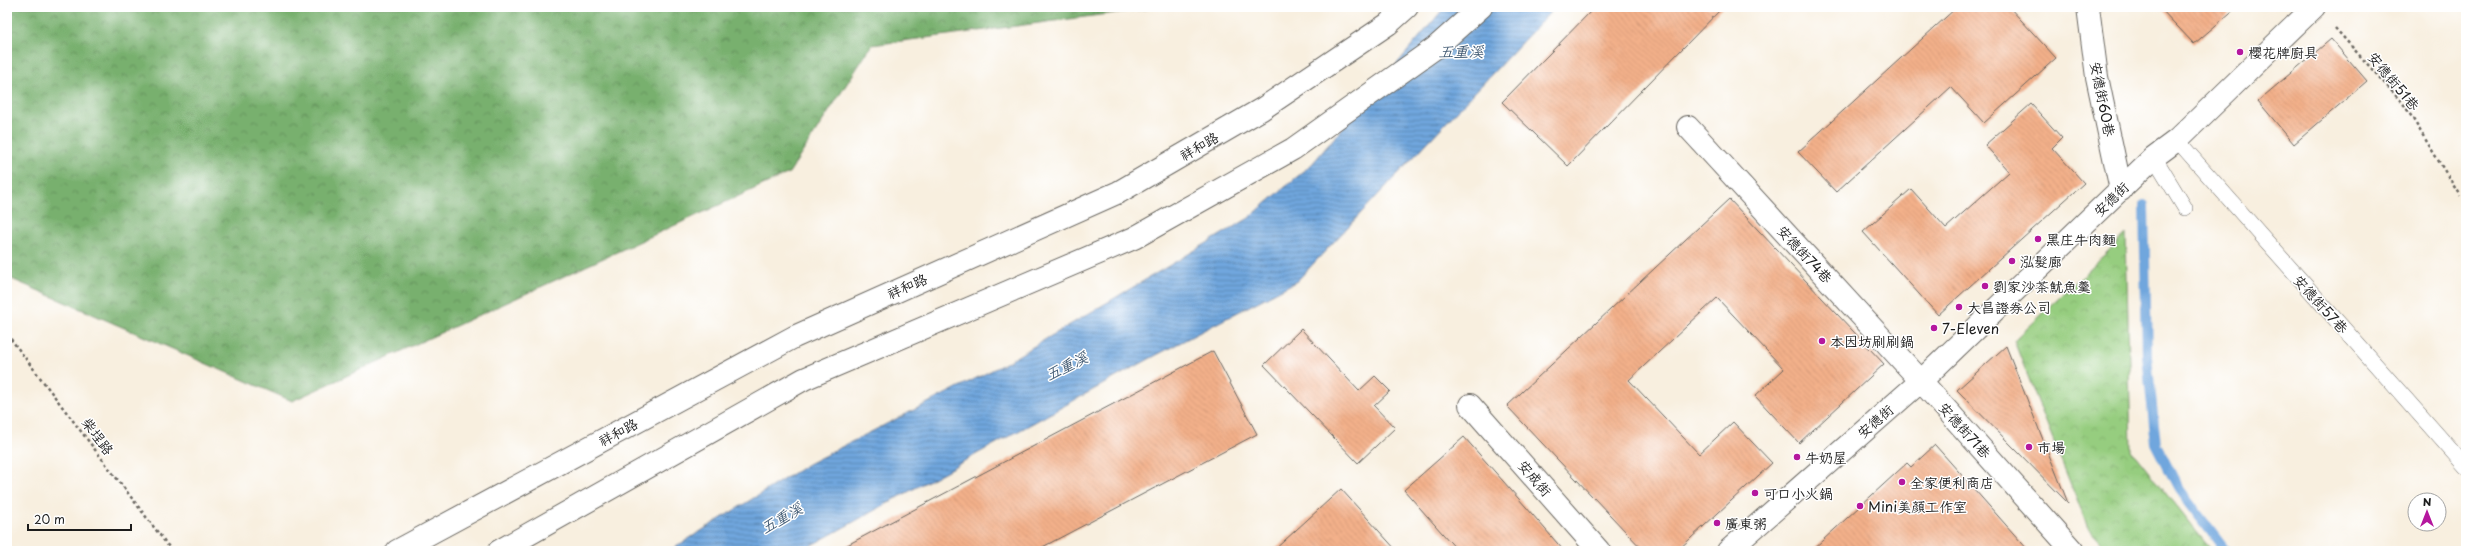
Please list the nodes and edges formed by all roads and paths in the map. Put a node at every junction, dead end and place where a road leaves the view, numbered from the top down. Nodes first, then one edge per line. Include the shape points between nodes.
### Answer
1 (1407, 7) edge
2 (1480, 7) edge
3 (2088, 7) edge
4 (2314, 7) edge
5 (2332, 24) dead end
6 (1688, 127) dead end
7 (2177, 140) junction
8 (2154, 157) junction
9 (2121, 190) junction
10 (2460, 196) dead end
11 (2185, 208) dead end
12 (7, 334) edge
13 (1921, 381) junction
14 (1470, 405) dead end
15 (2466, 467) edge
16 (172, 551) edge
17 (397, 551) edge
18 (499, 551) edge
19 (1599, 551) edge
20 (1728, 551) edge
21 (2073, 551) edge

1 - 17 main road, 祥和路 via 1388,24 1262,109 1119,192 794,337
2 - 18 main road via 1435,48 1293,149 1148,230 804,379
3 - 9 main road, 安德街60巷 via 2097,77
4 - 7 main road, 安德街
5 - 10 path, 安德街51巷 via 2405,106
6 - 13 main road, 安德街74巷
7 - 8 main road, 安德街
7 - 15 lane, 安德街57巷
8 - 9 main road, 安德街
8 - 11 lane
9 - 13 main road, 安德街
12 - 16 path, 柴埕路
13 - 20 main road, 安德街
13 - 21 main road, 安德街71巷
14 - 19 main road, 安成街

